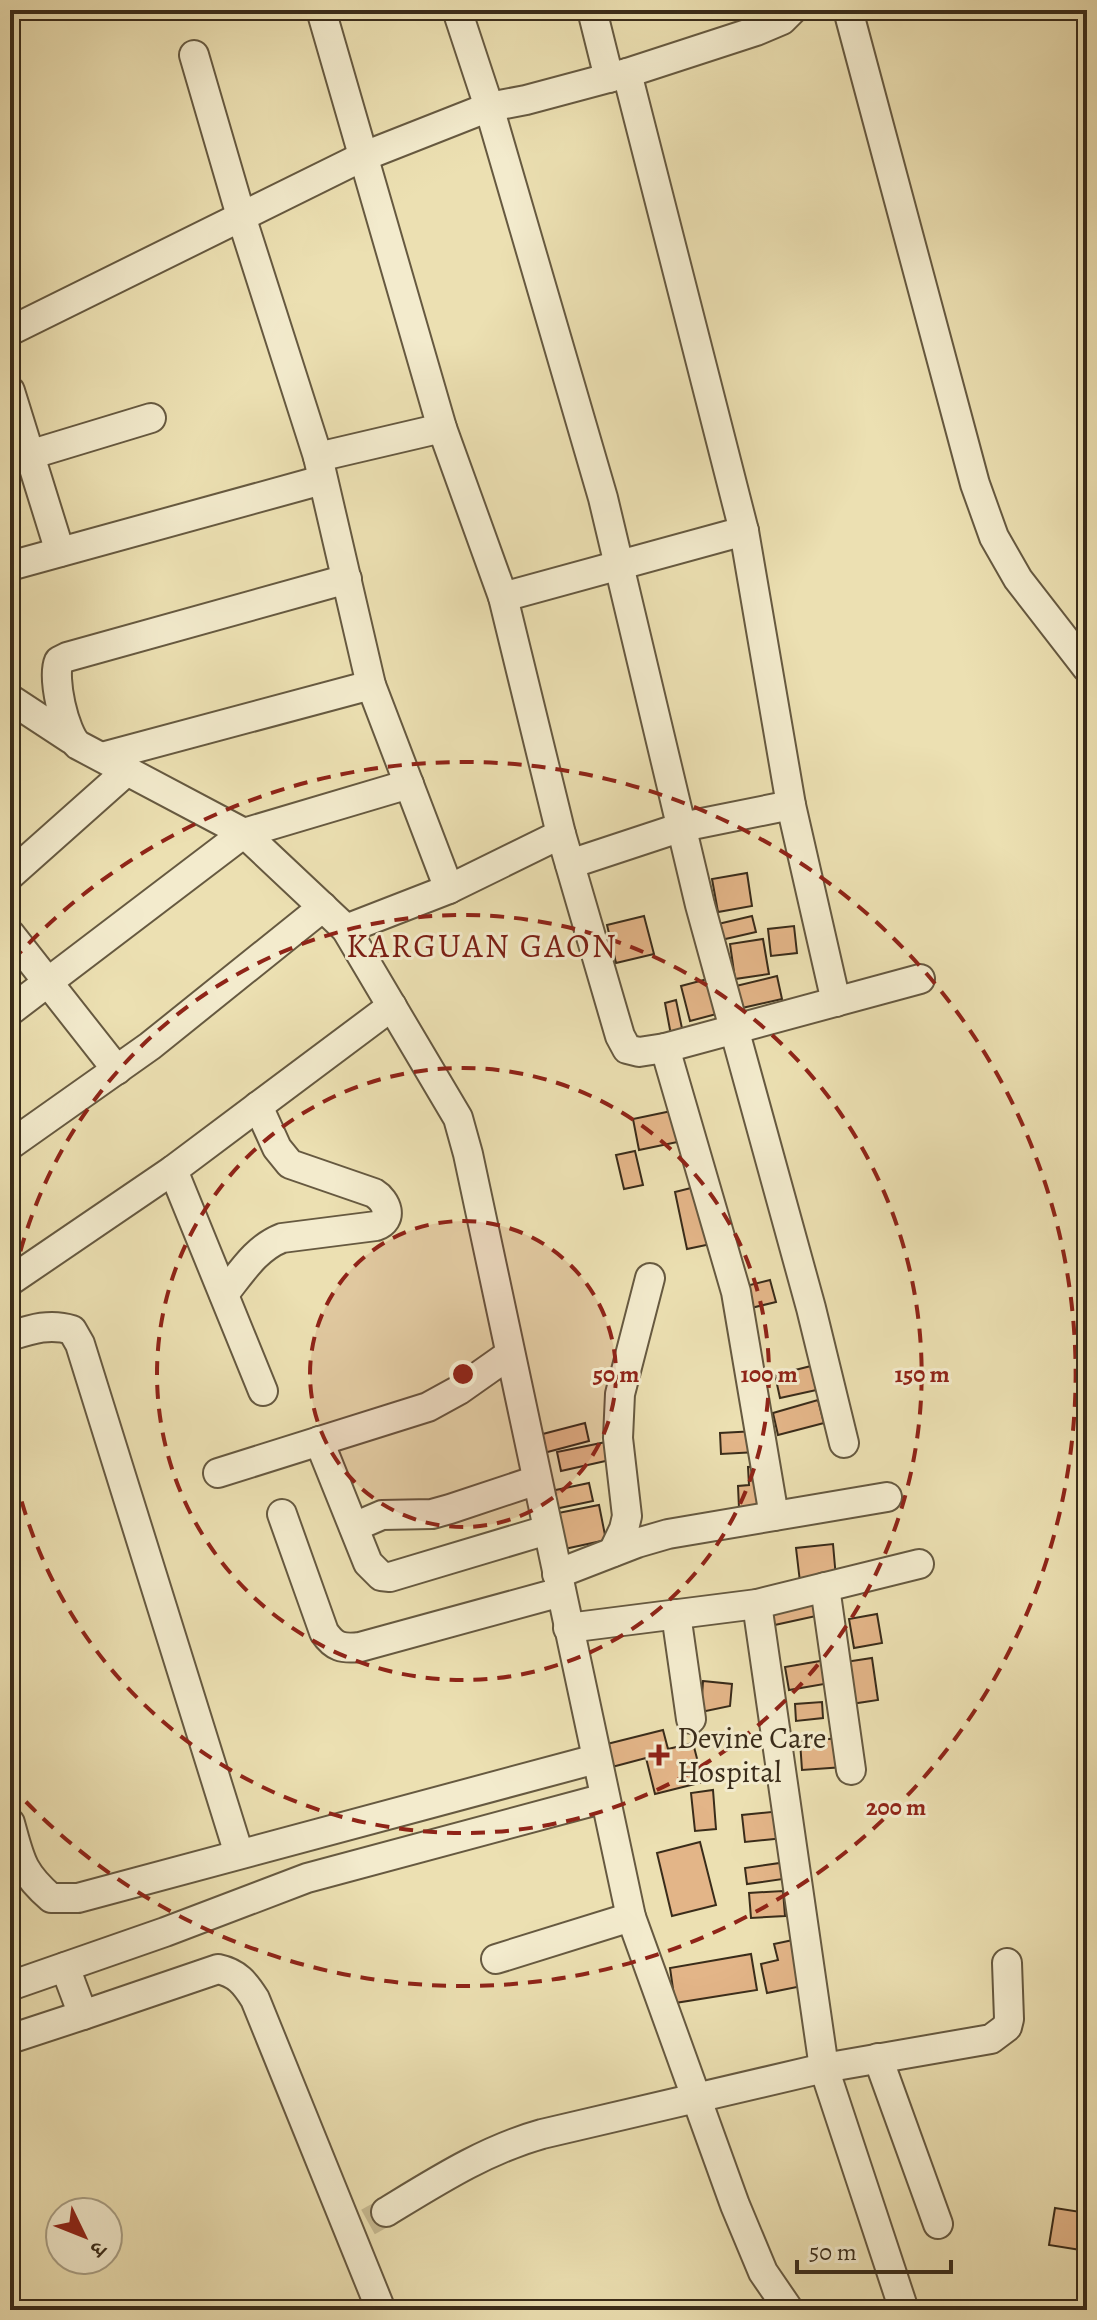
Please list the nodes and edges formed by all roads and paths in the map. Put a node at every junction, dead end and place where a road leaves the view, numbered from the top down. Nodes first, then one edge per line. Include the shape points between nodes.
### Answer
1 (321, 10) edge
2 (457, 10) edge
3 (592, 10) edge
4 (792, 10) edge
5 (848, 10) edge
6 (194, 55) dead end
7 (618, 76) junction
8 (489, 107) junction
9 (362, 157) junction
10 (241, 216) junction
11 (10, 331) edge
12 (10, 391) edge
13 (151, 418) dead end
14 (442, 428) junction
15 (29, 455) junction
16 (320, 469) junction
17 (744, 531) junction
18 (60, 552) junction
19 (17, 564) dead end
20 (621, 565) junction
21 (347, 579) junction
22 (503, 597) junction
23 (1087, 668) edge
24 (371, 685) junction
25 (10, 699) edge
26 (71, 739) junction
27 (102, 757) junction
28 (128, 770) junction
29 (409, 784) junction
30 (791, 805) junction
31 (682, 827) junction
32 (244, 833) junction
33 (561, 834) junction
34 (570, 864) junction
35 (10, 875) edge
36 (449, 889) junction
37 (323, 907) junction
38 (346, 929) junction
39 (10, 934) edge
40 (920, 979) dead end
41 (47, 983) junction
42 (836, 1002) junction
43 (392, 1006) junction
44 (10, 1011) edge
45 (734, 1031) junction
46 (665, 1048) junction
47 (117, 1070) junction
48 (258, 1106) junction
49 (10, 1145) edge
50 (173, 1170) junction
51 (650, 1278) dead end
52 (10, 1281) edge
53 (224, 1294) junction
54 (10, 1336) edge
55 (510, 1354) junction
56 (263, 1391) dead end
57 (319, 1441) junction
58 (844, 1443) dead end
59 (218, 1473) dead end
60 (537, 1480) junction
61 (887, 1497) dead end
62 (282, 1514) dead end
63 (774, 1516) junction
64 (354, 1527) junction
65 (547, 1530) junction
66 (613, 1552) junction
67 (919, 1564) dead end
68 (559, 1583) junction
69 (825, 1587) junction
70 (757, 1604) junction
71 (676, 1614) junction
72 (568, 1628) junction
73 (691, 1719) dead end
74 (596, 1759) junction
75 (851, 1770) dead end
76 (605, 1798) junction
77 (10, 1823) edge
78 (239, 1854) junction
79 (631, 1917) junction
80 (496, 1959) dead end
81 (1007, 1963) dead end
82 (65, 1967) junction
83 (10, 1986) edge
84 (83, 2015) junction
85 (10, 2039) edge
86 (878, 2058) junction
87 (824, 2068) junction
88 (697, 2100) junction
89 (368, 2222) junction
90 (938, 2224) dead end
91 (381, 2310) edge
92 (789, 2310) edge
93 (904, 2310) edge

1 - 9 street
2 - 8 street
3 - 7 street
4 - 7 street via 756,31
5 - 23 street via 989,524 1018,579
6 - 10 street
7 - 8 street
7 - 17 street
8 - 9 street
8 - 20 street
9 - 10 street
9 - 14 street
10 - 11 street
10 - 16 street
12 - 15 street
13 - 15 street
14 - 16 street
14 - 22 street
15 - 18 street
16 - 18 street
16 - 21 street
17 - 20 street
17 - 30 street
18 - 19 street
20 - 22 street
20 - 31 street
21 - 24 street
21 - 26 street via 59,661 56,675
22 - 33 street
24 - 27 street
24 - 29 street
25 - 26 street
26 - 27 street
27 - 28 street
28 - 32 street
28 - 35 street
29 - 32 street
29 - 36 street
30 - 31 street
30 - 42 street
31 - 34 street
31 - 45 street
32 - 37 street
32 - 41 street
33 - 34 street
33 - 36 street
34 - 46 street via 620,1036 627,1049
36 - 38 street
37 - 38 street
37 - 47 street
38 - 43 street
39 - 41 street
40 - 42 street
41 - 44 street
41 - 47 street
42 - 45 street
43 - 48 street
43 - 55 street via 458,1118
45 - 46 street
45 - 58 street
46 - 63 street via 736,1292
47 - 49 street
48 - 50 street
48 - 53 street via 290,1164 374,1193 387,1207 386,1218 376,1226 272,1242
50 - 52 street
50 - 53 street
51 - 66 street via 620,1394 618,1438 627,1516
53 - 56 street
54 - 78 street via 60,1326 72,1330 80,1344
55 - 57 street via 428,1407
55 - 60 street
57 - 59 street
57 - 64 street
60 - 64 street via 432,1514 382,1515
60 - 65 street
61 - 63 street
62 - 68 street via 332,1645 360,1647
63 - 66 street via 668,1534
64 - 65 street via 368,1563 390,1577
65 - 68 street
66 - 68 street
67 - 69 street
68 - 72 street
69 - 70 street
69 - 75 street
70 - 71 street
70 - 87 street
71 - 72 street
71 - 73 street
72 - 74 street
74 - 76 street
74 - 78 street
76 - 79 street
76 - 82 street via 307,1878
77 - 78 street via 23,1869 51,1898 78,1898
79 - 80 street
79 - 88 street
81 - 86 street via 1009,2019 1001,2033
82 - 83 street
82 - 84 street
84 - 85 street
84 - 89 street via 218,1969 230,1971 255,1999
86 - 87 street
86 - 90 street
87 - 88 street
87 - 93 street
88 - 89 street via 509,2144
88 - 92 street via 763,2272
89 - 91 street

